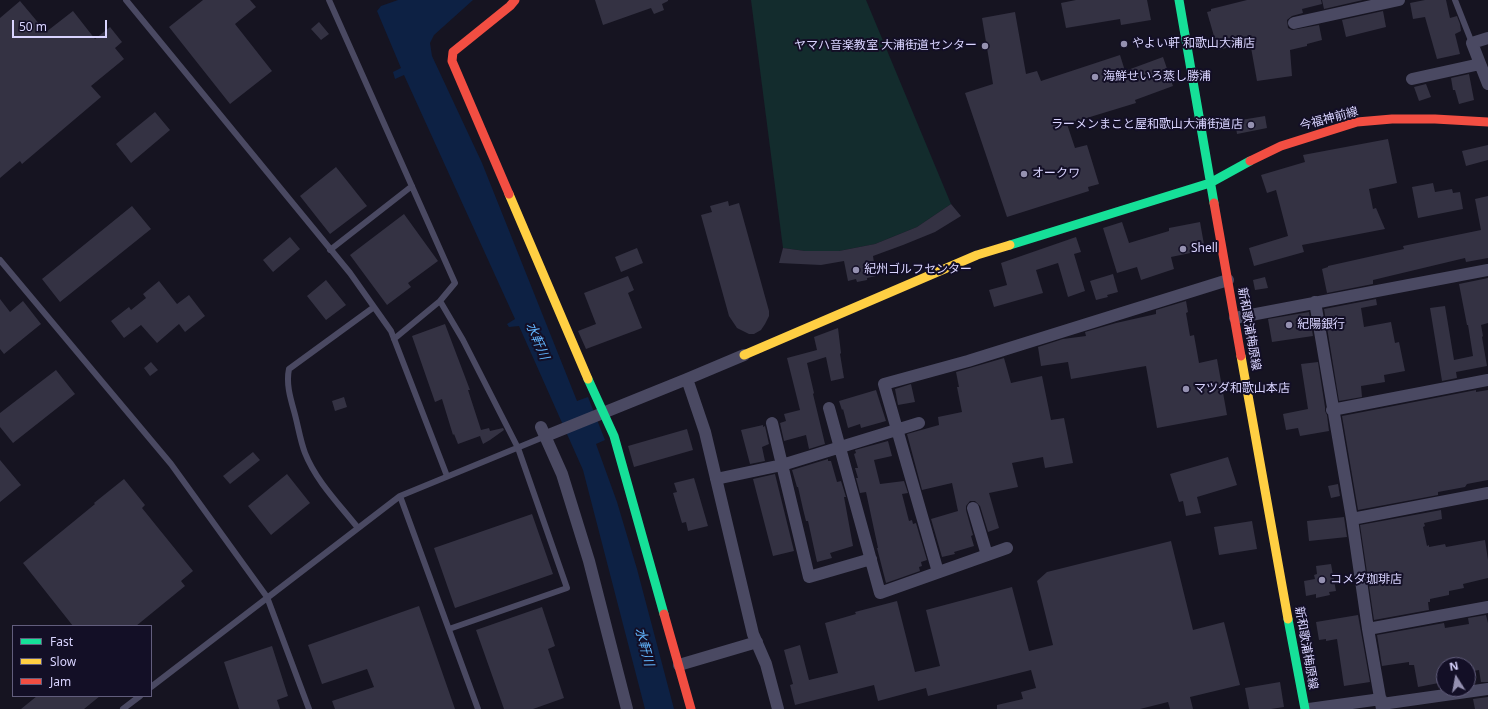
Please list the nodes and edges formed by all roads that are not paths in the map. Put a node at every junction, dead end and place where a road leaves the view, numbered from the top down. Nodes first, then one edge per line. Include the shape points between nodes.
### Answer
1 (126, 0) edge
2 (330, 0) edge
3 (515, 0) edge
4 (1179, 0) edge
5 (1400, 0) edge
6 (1455, 0) edge
7 (1294, 23) dead end
8 (1488, 38) edge
9 (1472, 43) junction
10 (1480, 64) junction
11 (1412, 79) dead end
12 (1488, 84) edge
13 (1488, 122) edge
14 (1210, 183) junction
15 (412, 186) junction
16 (330, 250) junction
17 (0, 260) edge
18 (1488, 270) edge
19 (1228, 280) junction
20 (440, 301) junction
21 (1315, 302) junction
22 (374, 307) junction
23 (1235, 318) junction
24 (394, 338) junction
25 (744, 355) joint
26 (687, 379) junction
27 (1488, 380) edge
28 (828, 408) dead end
29 (1332, 410) junction
30 (600, 414) junction
31 (772, 423) dead end
32 (919, 423) dead end
33 (897, 429) junction
34 (544, 432) junction
35 (840, 447) junction
36 (518, 448) junction
37 (782, 465) junction
38 (447, 476) junction
39 (716, 478) junction
40 (1488, 493) edge
41 (400, 496) junction
42 (973, 508) dead end
43 (1352, 519) junction
44 (358, 528) junction
45 (1007, 548) dead end
46 (987, 555) junction
47 (871, 559) junction
48 (938, 572) junction
49 (268, 597) junction
50 (1488, 607) edge
51 (449, 629) junction
52 (1368, 629) junction
53 (757, 642) junction
54 (679, 665) junction
55 (152, 687) edge
56 (1488, 689) edge
57 (139, 697) edge
58 (1382, 704) edge
59 (123, 709) edge
60 (308, 709) edge
61 (478, 709) edge
62 (627, 709) edge
63 (691, 709) edge
64 (778, 709) edge
65 (1305, 709) edge
66 (1310, 709) edge

1 - 16 lane
2 - 15 lane
3 - 30 street via 453,52 452,60
4 - 14 street, 新和歌浦梅原線
5 - 7 street
6 - 9 lane
8 - 9 street
9 - 10 street
10 - 11 street
10 - 12 street
13 - 14 street, 今福神前線 via 1406,119 1357,122 1281,146
14 - 19 street, 新和歌浦梅原線
14 - 25 street, 今福神前線 via 977,255
15 - 16 lane
15 - 20 lane via 455,283
16 - 22 lane
17 - 49 lane via 170,464
18 - 21 street
19 - 23 street, 新和歌浦梅原線
19 - 33 street via 968,361 884,384
20 - 24 lane
20 - 36 lane via 463,340
21 - 23 street
21 - 29 street
22 - 24 lane
22 - 44 lane via 289,369 288,376 289,392 305,452 312,468
23 - 65 street, 新和歌浦梅原線
24 - 38 lane
25 - 26 street
26 - 30 street
26 - 39 street
27 - 29 street
28 - 35 street
29 - 43 street
30 - 34 street
30 - 54 street via 614,436
31 - 37 street
32 - 33 street
33 - 35 street
33 - 48 street
34 - 36 lane
34 - 62 street via 562,474 589,561
35 - 37 street
35 - 47 street
36 - 38 lane
36 - 51 lane via 567,588
37 - 39 street
37 - 47 street via 809,577
38 - 41 lane
39 - 53 street
40 - 43 street
41 - 44 lane
41 - 51 lane
42 - 46 street
43 - 52 street
44 - 49 lane
45 - 46 street
46 - 48 street
47 - 48 street via 880,593
49 - 55 lane
49 - 60 lane
50 - 52 street
51 - 61 lane
52 - 58 street
53 - 54 street
53 - 64 street via 766,664
54 - 63 street
56 - 58 street
57 - 59 lane
58 - 66 street

